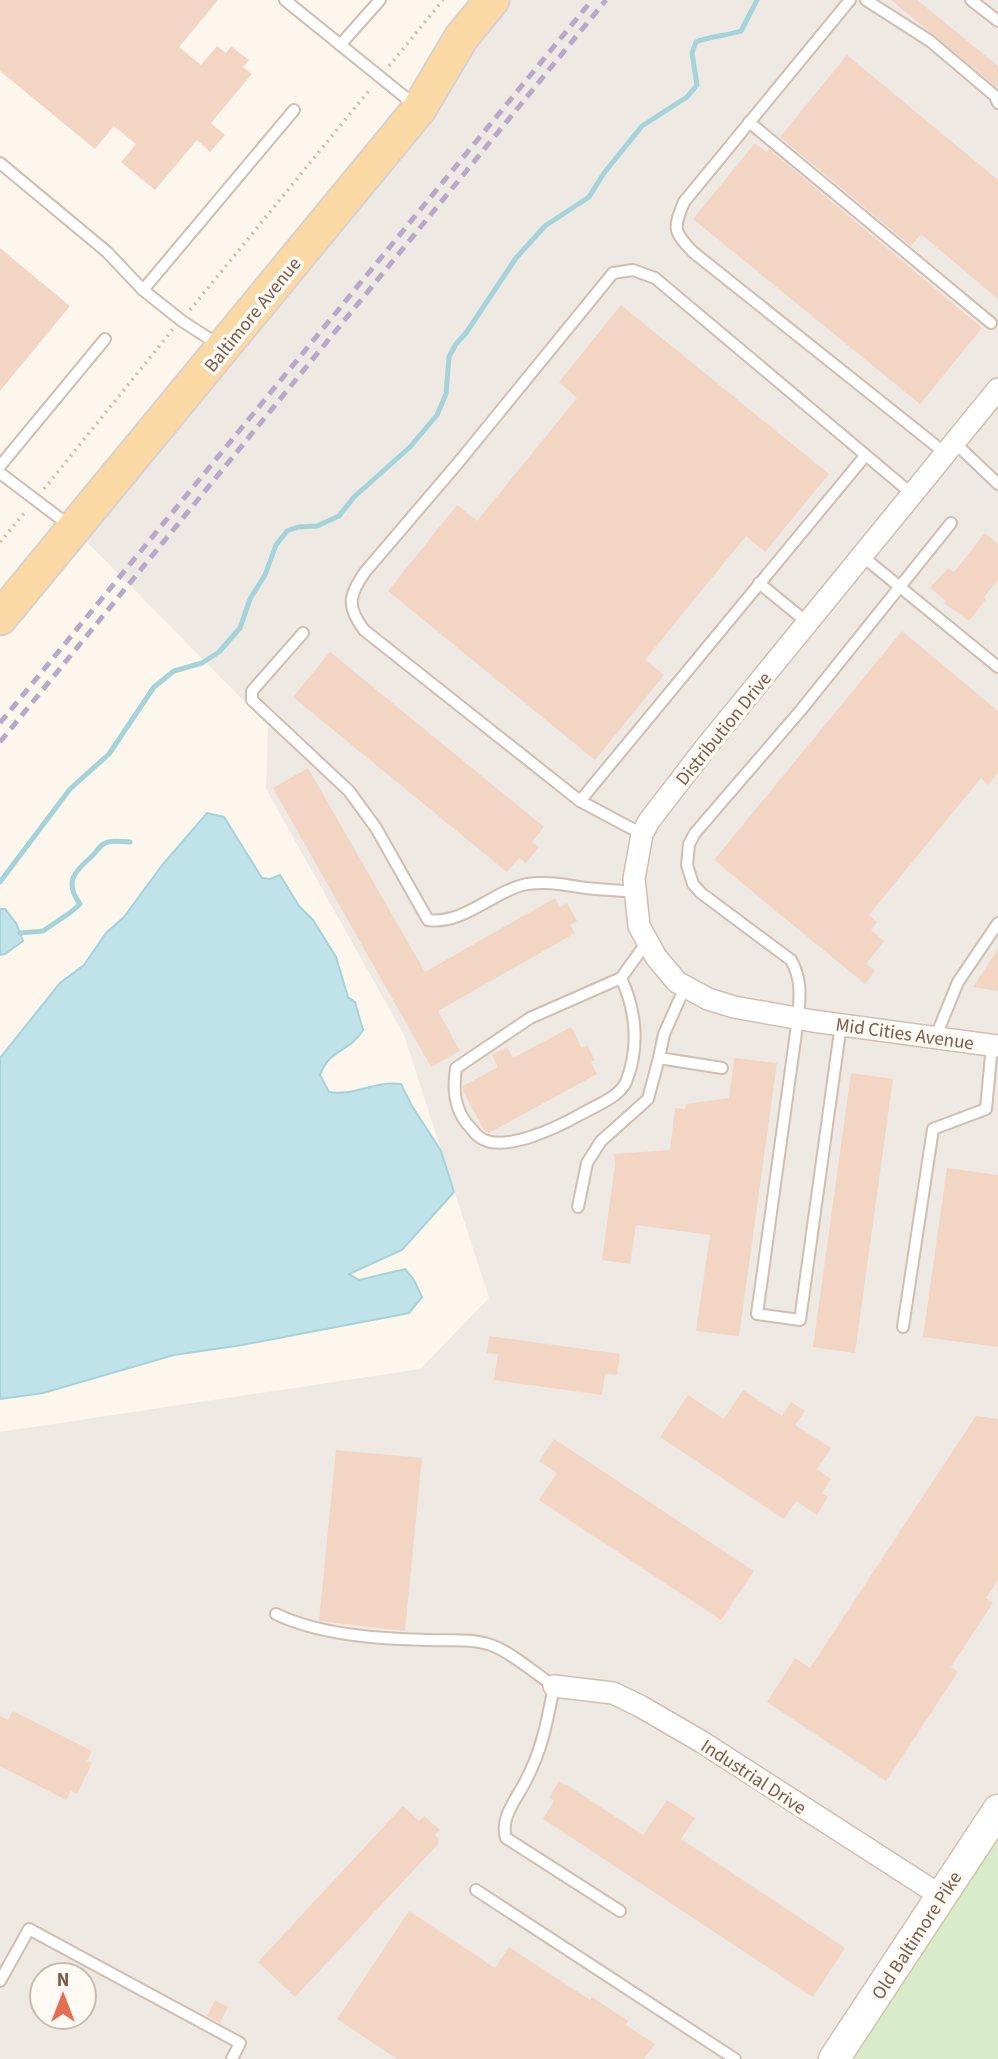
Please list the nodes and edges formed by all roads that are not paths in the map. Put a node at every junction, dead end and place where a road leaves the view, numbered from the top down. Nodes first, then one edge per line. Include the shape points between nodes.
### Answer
1 (285, 0) edge
2 (380, 0) edge
3 (492, 0) edge
4 (850, 0) edge
5 (866, 0) edge
6 (971, 0) edge
7 (998, 21) edge
8 (340, 45) junction
9 (998, 103) edge
10 (419, 109) junction
11 (294, 110) dead end
12 (749, 122) junction
13 (0, 163) edge
14 (143, 290) junction
15 (991, 323) dead end
16 (105, 339) dead end
17 (224, 348) junction
18 (998, 389) edge
19 (949, 447) junction
20 (865, 456) junction
21 (0, 466) edge
22 (0, 473) edge
23 (998, 484) edge
24 (912, 494) junction
25 (951, 523) dead end
26 (73, 528) junction
27 (862, 556) junction
28 (759, 583) junction
29 (901, 587) junction
30 (0, 618) edge
31 (808, 623) junction
32 (303, 633) dead end
33 (998, 667) edge
34 (580, 801) junction
35 (642, 834) junction
36 (634, 892) junction
37 (998, 923) edge
38 (647, 942) junction
39 (621, 978) junction
40 (685, 987) junction
41 (805, 1019) junction
42 (841, 1024) junction
43 (936, 1037) junction
44 (995, 1045) edge
45 (659, 1058) junction
46 (722, 1068) dead end
47 (992, 1110) edge
48 (578, 1207) dead end
49 (903, 1327) dead end
50 (276, 1614) dead end
51 (554, 1686) junction
52 (998, 1811) edge
53 (476, 1890) dead end
54 (942, 1896) junction
55 (620, 1911) dead end
56 (0, 1981) edge
57 (232, 2059) edge
58 (736, 2059) edge
59 (834, 2059) edge

1 - 8 lane
2 - 8 lane
3 - 10 main road, Baltimore Avenue via 461,38
4 - 12 lane
5 - 9 lane via 930,41
6 - 7 lane
8 - 10 lane
10 - 17 main road, Baltimore Avenue
11 - 14 lane
12 - 15 lane
12 - 19 lane via 684,202 675,224 680,238
13 - 14 lane via 107,252
14 - 17 lane
16 - 21 lane
17 - 26 main road, Baltimore Avenue
18 - 19 street, Distribution Drive
19 - 23 lane
19 - 24 street, Distribution Drive
20 - 24 lane
20 - 28 lane
20 - 34 lane via 655,278 633,270 612,273 365,572 352,590 356,619 364,630
22 - 26 lane
24 - 27 street, Distribution Drive
25 - 29 lane
26 - 30 main road, Baltimore Avenue
27 - 29 lane
27 - 31 street, Distribution Drive
28 - 31 lane
28 - 34 lane
29 - 33 lane
29 - 41 lane via 689,845 690,877 701,894 790,960 798,972
31 - 35 street, Distribution Drive
32 - 36 lane via 252,691 252,700 349,791 376,828 428,920 463,914 524,885 555,882
34 - 35 lane
35 - 36 street, Distribution Drive
36 - 38 street, Distribution Drive via 639,926
37 - 43 lane via 958,982
38 - 39 lane
38 - 40 street, Distribution Drive
39 - 39 lane via 633,1008 635,1036 625,1083 619,1090 573,1119 514,1142 479,1138 454,1098 456,1068 530,1018
40 - 41 street, Distribution Drive via 734,1007
40 - 45 lane via 664,1034
41 - 42 street, Mid Cities Avenue
41 - 42 lane via 757,1314 800,1320
42 - 43 street, Mid Cities Avenue
43 - 44 street, Mid Cities Avenue
44 - 47 lane
45 - 46 lane
45 - 48 lane via 648,1099 601,1141 587,1163
47 - 49 lane via 933,1129
50 - 51 lane via 318,1629 476,1641 495,1646
51 - 54 street, Industrial Drive via 613,1693 640,1706
51 - 55 lane via 542,1745 503,1829 506,1838
52 - 54 main road, Old Baltimore Pike
53 - 58 lane
54 - 59 main road, Old Baltimore Pike
56 - 57 lane via 29,1929 240,2043

